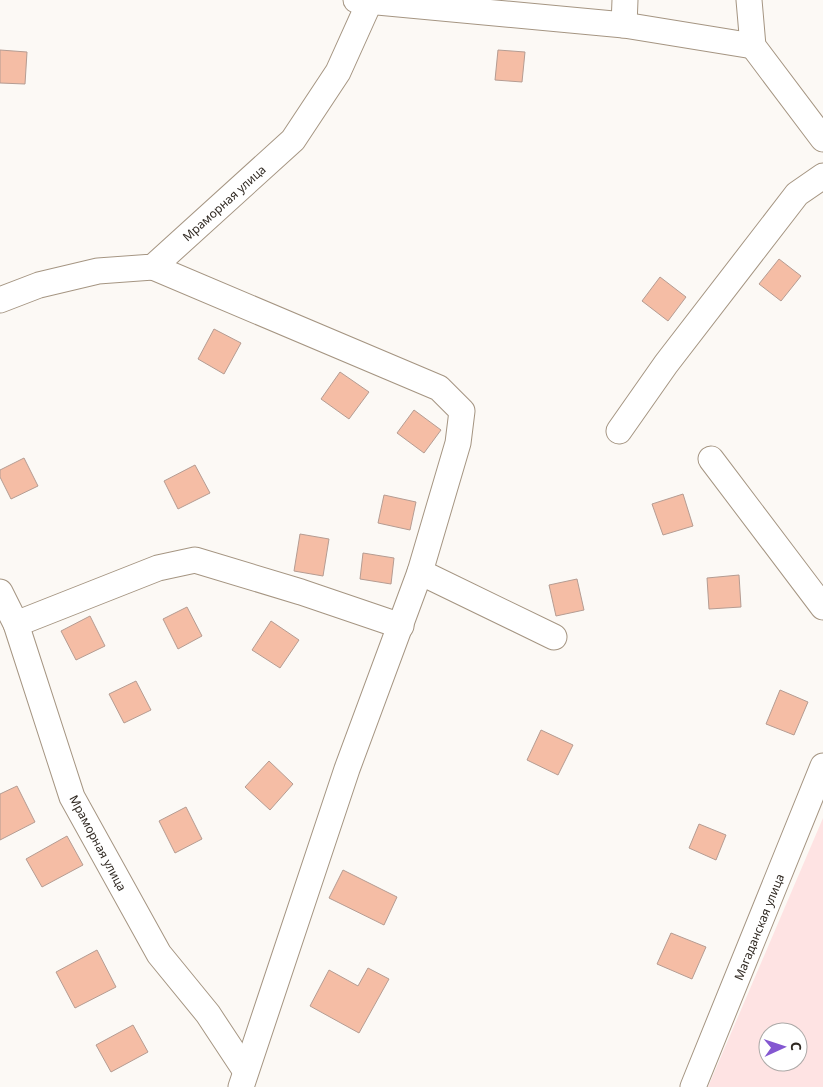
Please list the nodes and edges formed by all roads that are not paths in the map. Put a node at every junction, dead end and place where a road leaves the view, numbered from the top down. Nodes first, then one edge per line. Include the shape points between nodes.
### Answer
1 (625, 0) edge
2 (749, 0) edge
3 (363, 1) edge
4 (624, 25) junction
5 (753, 46) junction
6 (823, 139) edge
7 (823, 176) edge
8 (153, 267) junction
9 (0, 300) edge
10 (619, 431) dead end
11 (711, 459) dead end
12 (420, 572) junction
13 (0, 592) edge
14 (823, 607) edge
15 (16, 624) junction
16 (401, 626) junction
17 (554, 637) dead end
18 (823, 766) edge
19 (243, 1079) edge
20 (693, 1087) edge

1 - 4 street
2 - 5 street
3 - 4 street
3 - 8 street, Мраморная улица via 338,72 293,140
4 - 5 street
5 - 6 street
7 - 10 street via 797,194 666,364
8 - 9 street via 98,271 39,285
8 - 12 street via 439,388 462,411 458,442
11 - 14 street
12 - 16 street
12 - 17 street
13 - 15 street, Мраморная улица
15 - 16 street via 158,568 195,560
15 - 19 street, Мраморная улица via 72,797 159,954 208,1014
16 - 19 street via 347,769
18 - 20 street, Магаданская улица

